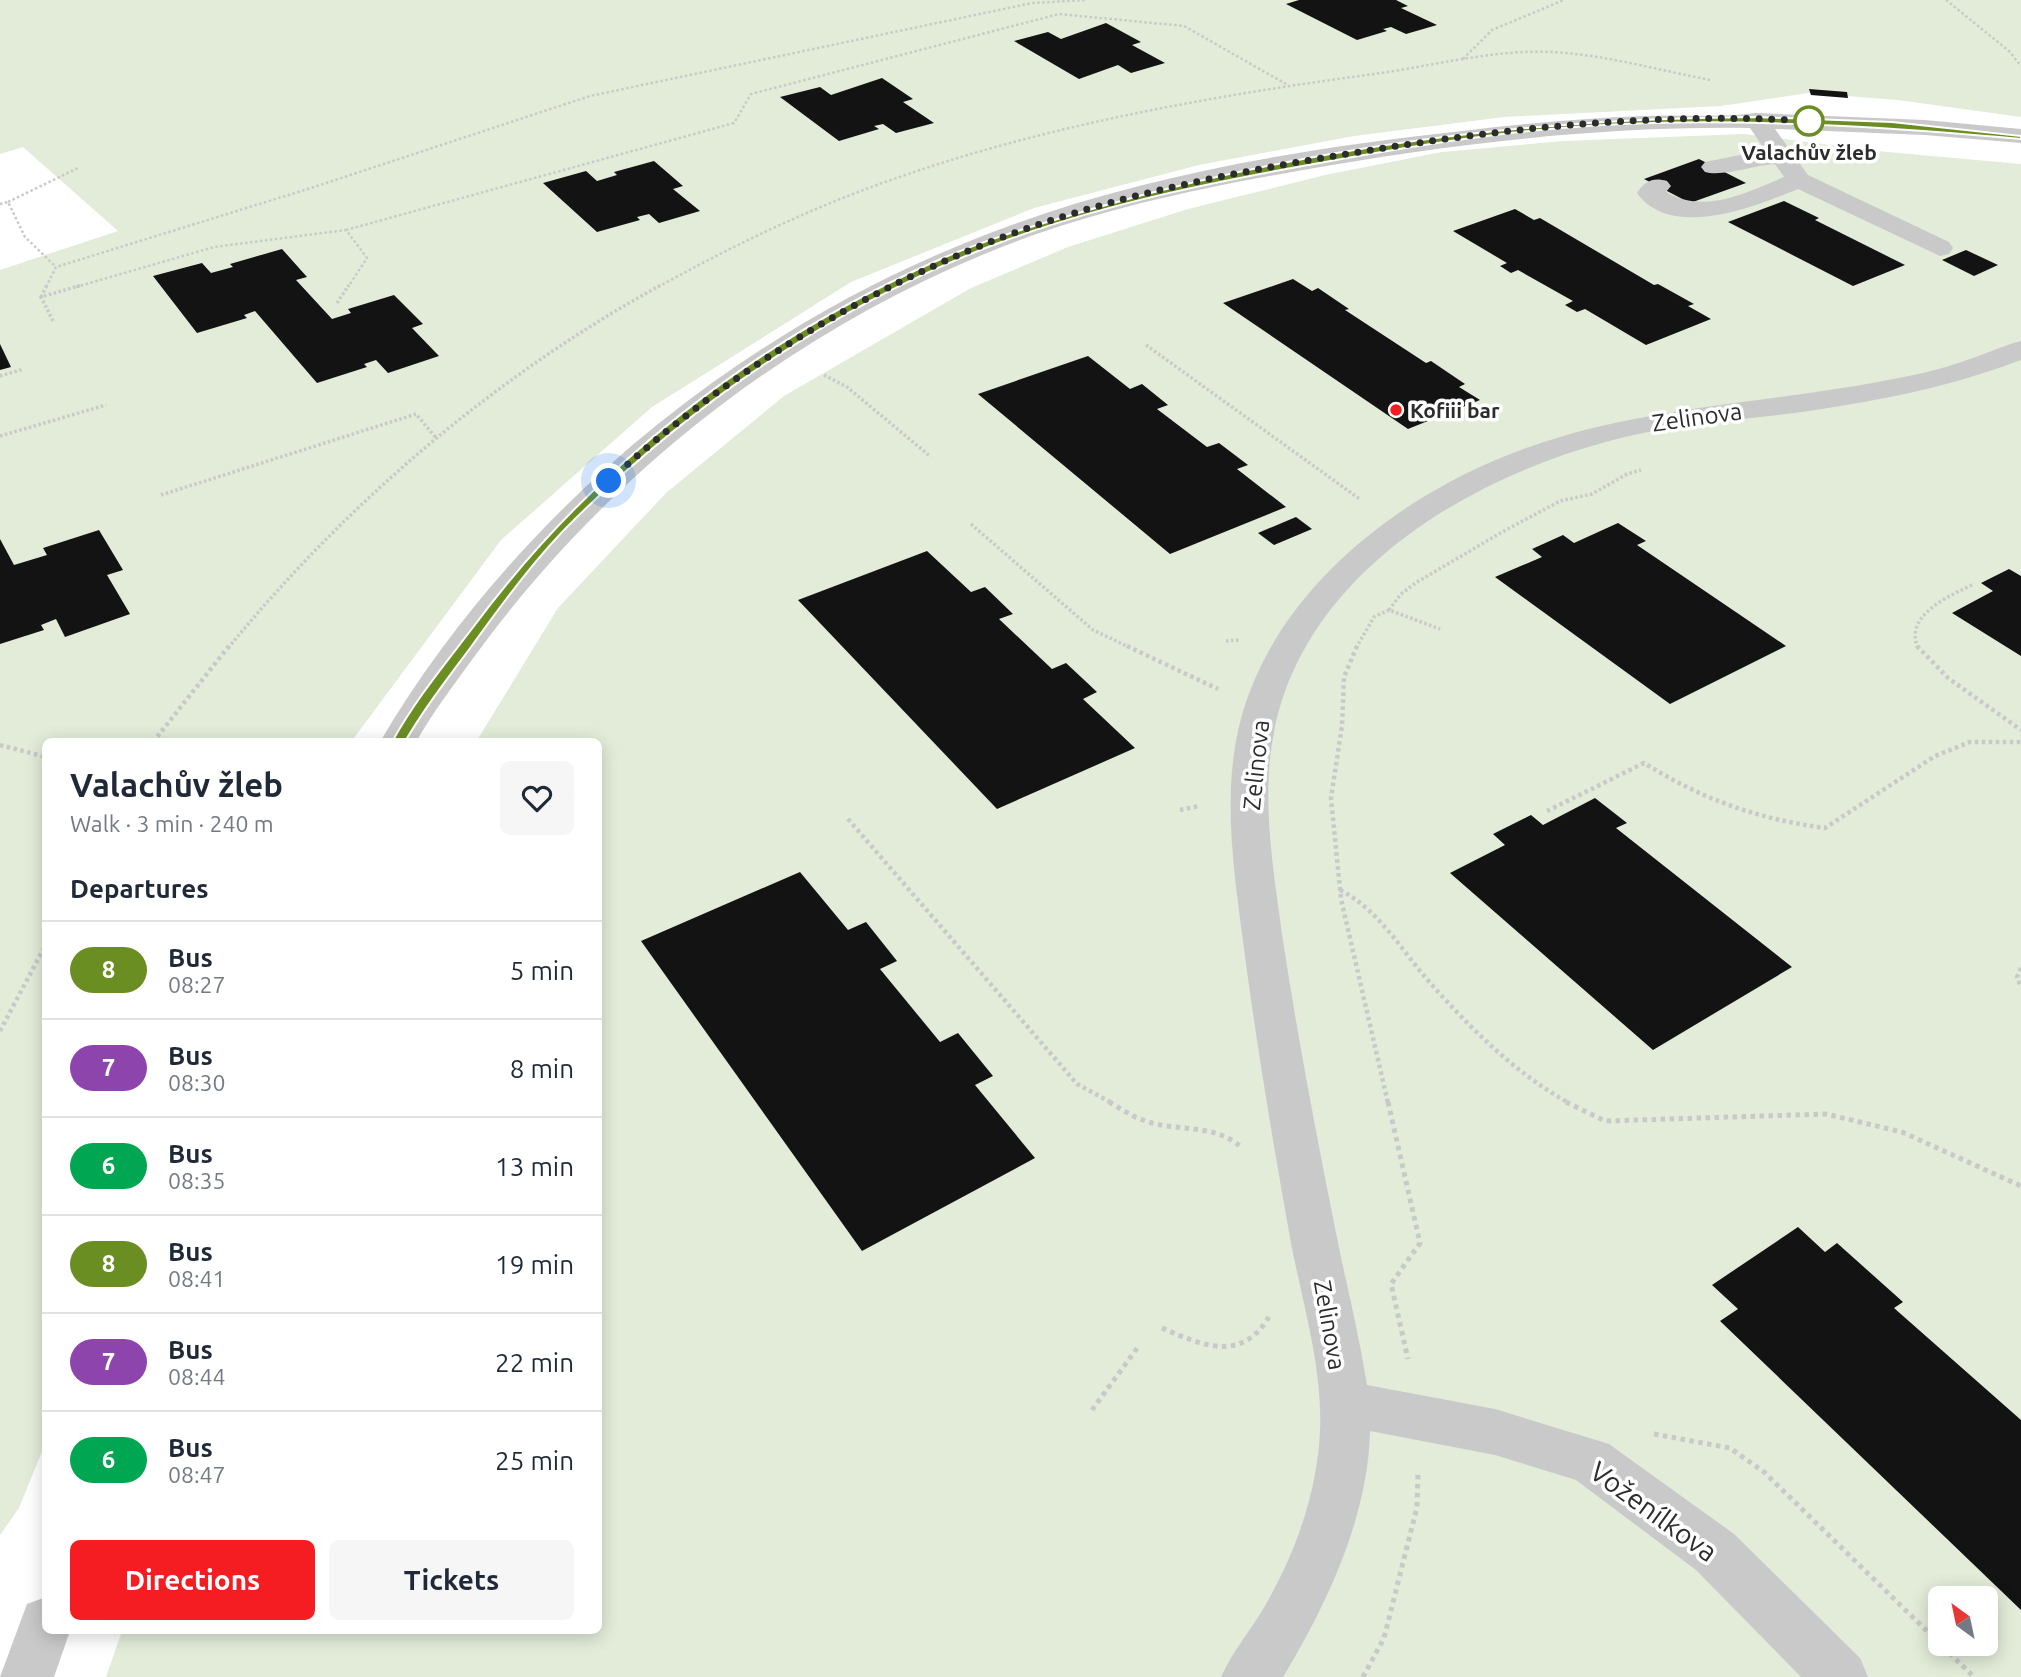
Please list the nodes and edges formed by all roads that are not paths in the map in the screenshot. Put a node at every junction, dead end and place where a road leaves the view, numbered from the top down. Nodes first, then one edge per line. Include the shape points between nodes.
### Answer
1 (1756, 120) junction
2 (2021, 136) edge
3 (1783, 156) junction
4 (1714, 167) dead end
5 (1799, 180) junction
6 (1658, 186) dead end
7 (1940, 248) dead end
8 (2021, 350) edge
9 (400, 738) edge
10 (1343, 1403) junction
11 (42, 1634) edge
12 (26, 1677) edge
13 (1249, 1677) edge
14 (1840, 1677) edge

1 - 2 street
1 - 3 street
1 - 9 street via 1650,120 1481,134 1334,156 1199,181 1005,237 937,264 812,328 722,388 650,444 568,519 504,593
3 - 4 street
3 - 5 street
5 - 6 street via 1713,212 1680,209 1660,201 1650,193
5 - 7 street
8 - 10 street, Zelinova via 1938,379 1883,392 1613,431 1492,473 1391,530 1306,623 1278,670 1256,730 1250,842 1283,1080
10 - 13 street, Zelinova via 1345,1435 1322,1541 1285,1628
10 - 14 street, Voženílkova via 1495,1432 1591,1461 1715,1552
11 - 12 street

